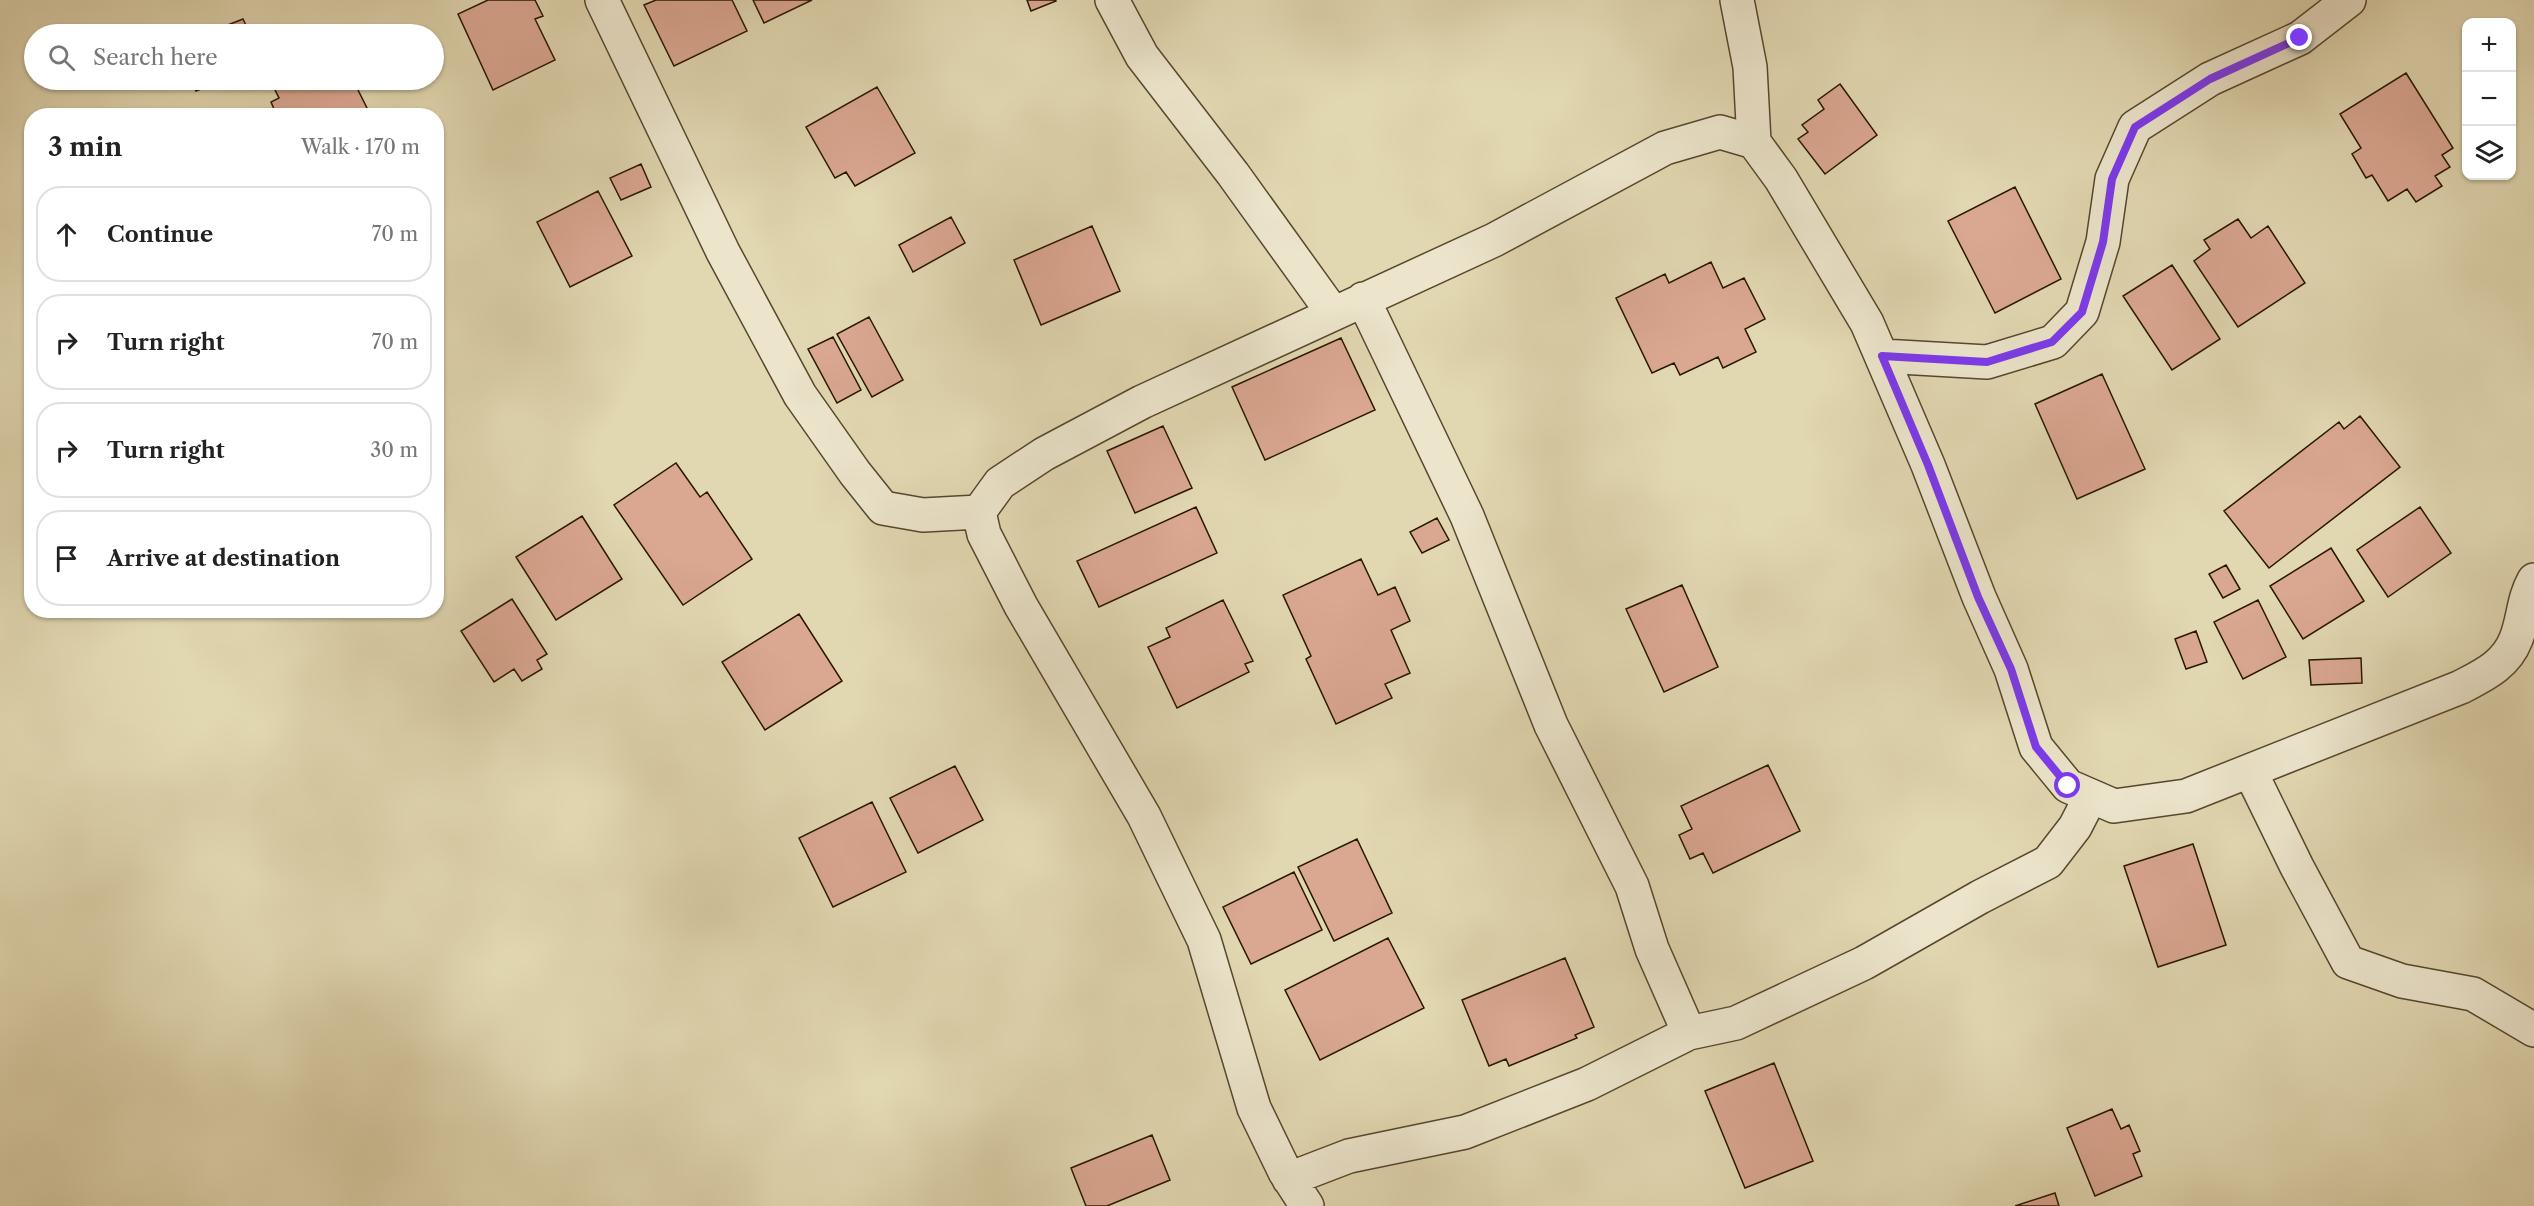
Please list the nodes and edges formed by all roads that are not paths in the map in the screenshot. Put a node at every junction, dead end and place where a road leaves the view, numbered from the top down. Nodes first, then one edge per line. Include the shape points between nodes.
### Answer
1 (602, 0) edge
2 (1112, 0) edge
3 (1737, 0) edge
4 (2349, 0) edge
5 (1754, 142) junction
6 (1363, 299) junction
7 (1333, 313) junction
8 (1882, 356) junction
9 (978, 512) junction
10 (2534, 580) edge
11 (2250, 771) junction
12 (2091, 796) junction
13 (2534, 1030) edge
14 (1689, 1033) junction
15 (1289, 1179) junction
16 (1306, 1206) edge

1 - 9 street via 723,252 800,394 855,473 884,508 923,515
2 - 7 street via 1142,56
3 - 5 street via 1750,67
4 - 8 street via 2300,38 2210,79 2135,127 2112,179 2103,242 2082,312 2052,342 1987,362
5 - 6 street via 1720,132 1665,148 1494,240
5 - 8 street via 1781,179 1868,324
6 - 7 street
6 - 14 street via 1467,516 1551,725 1632,886 1652,949
7 - 9 street via 1142,402 1044,454 1000,483
8 - 12 street via 1978,597 2011,669 2036,747 2068,786
9 - 15 street via 984,534 1020,606 1144,816 1204,940 1254,1108
10 - 11 street via 2516,639 2494,670
11 - 12 street via 2186,796 2114,806
11 - 13 street via 2348,962 2402,981 2473,994
12 - 14 street via 2075,827 2048,862 1864,963 1736,1023
14 - 15 street via 1587,1084 1465,1132 1349,1156
15 - 16 street

